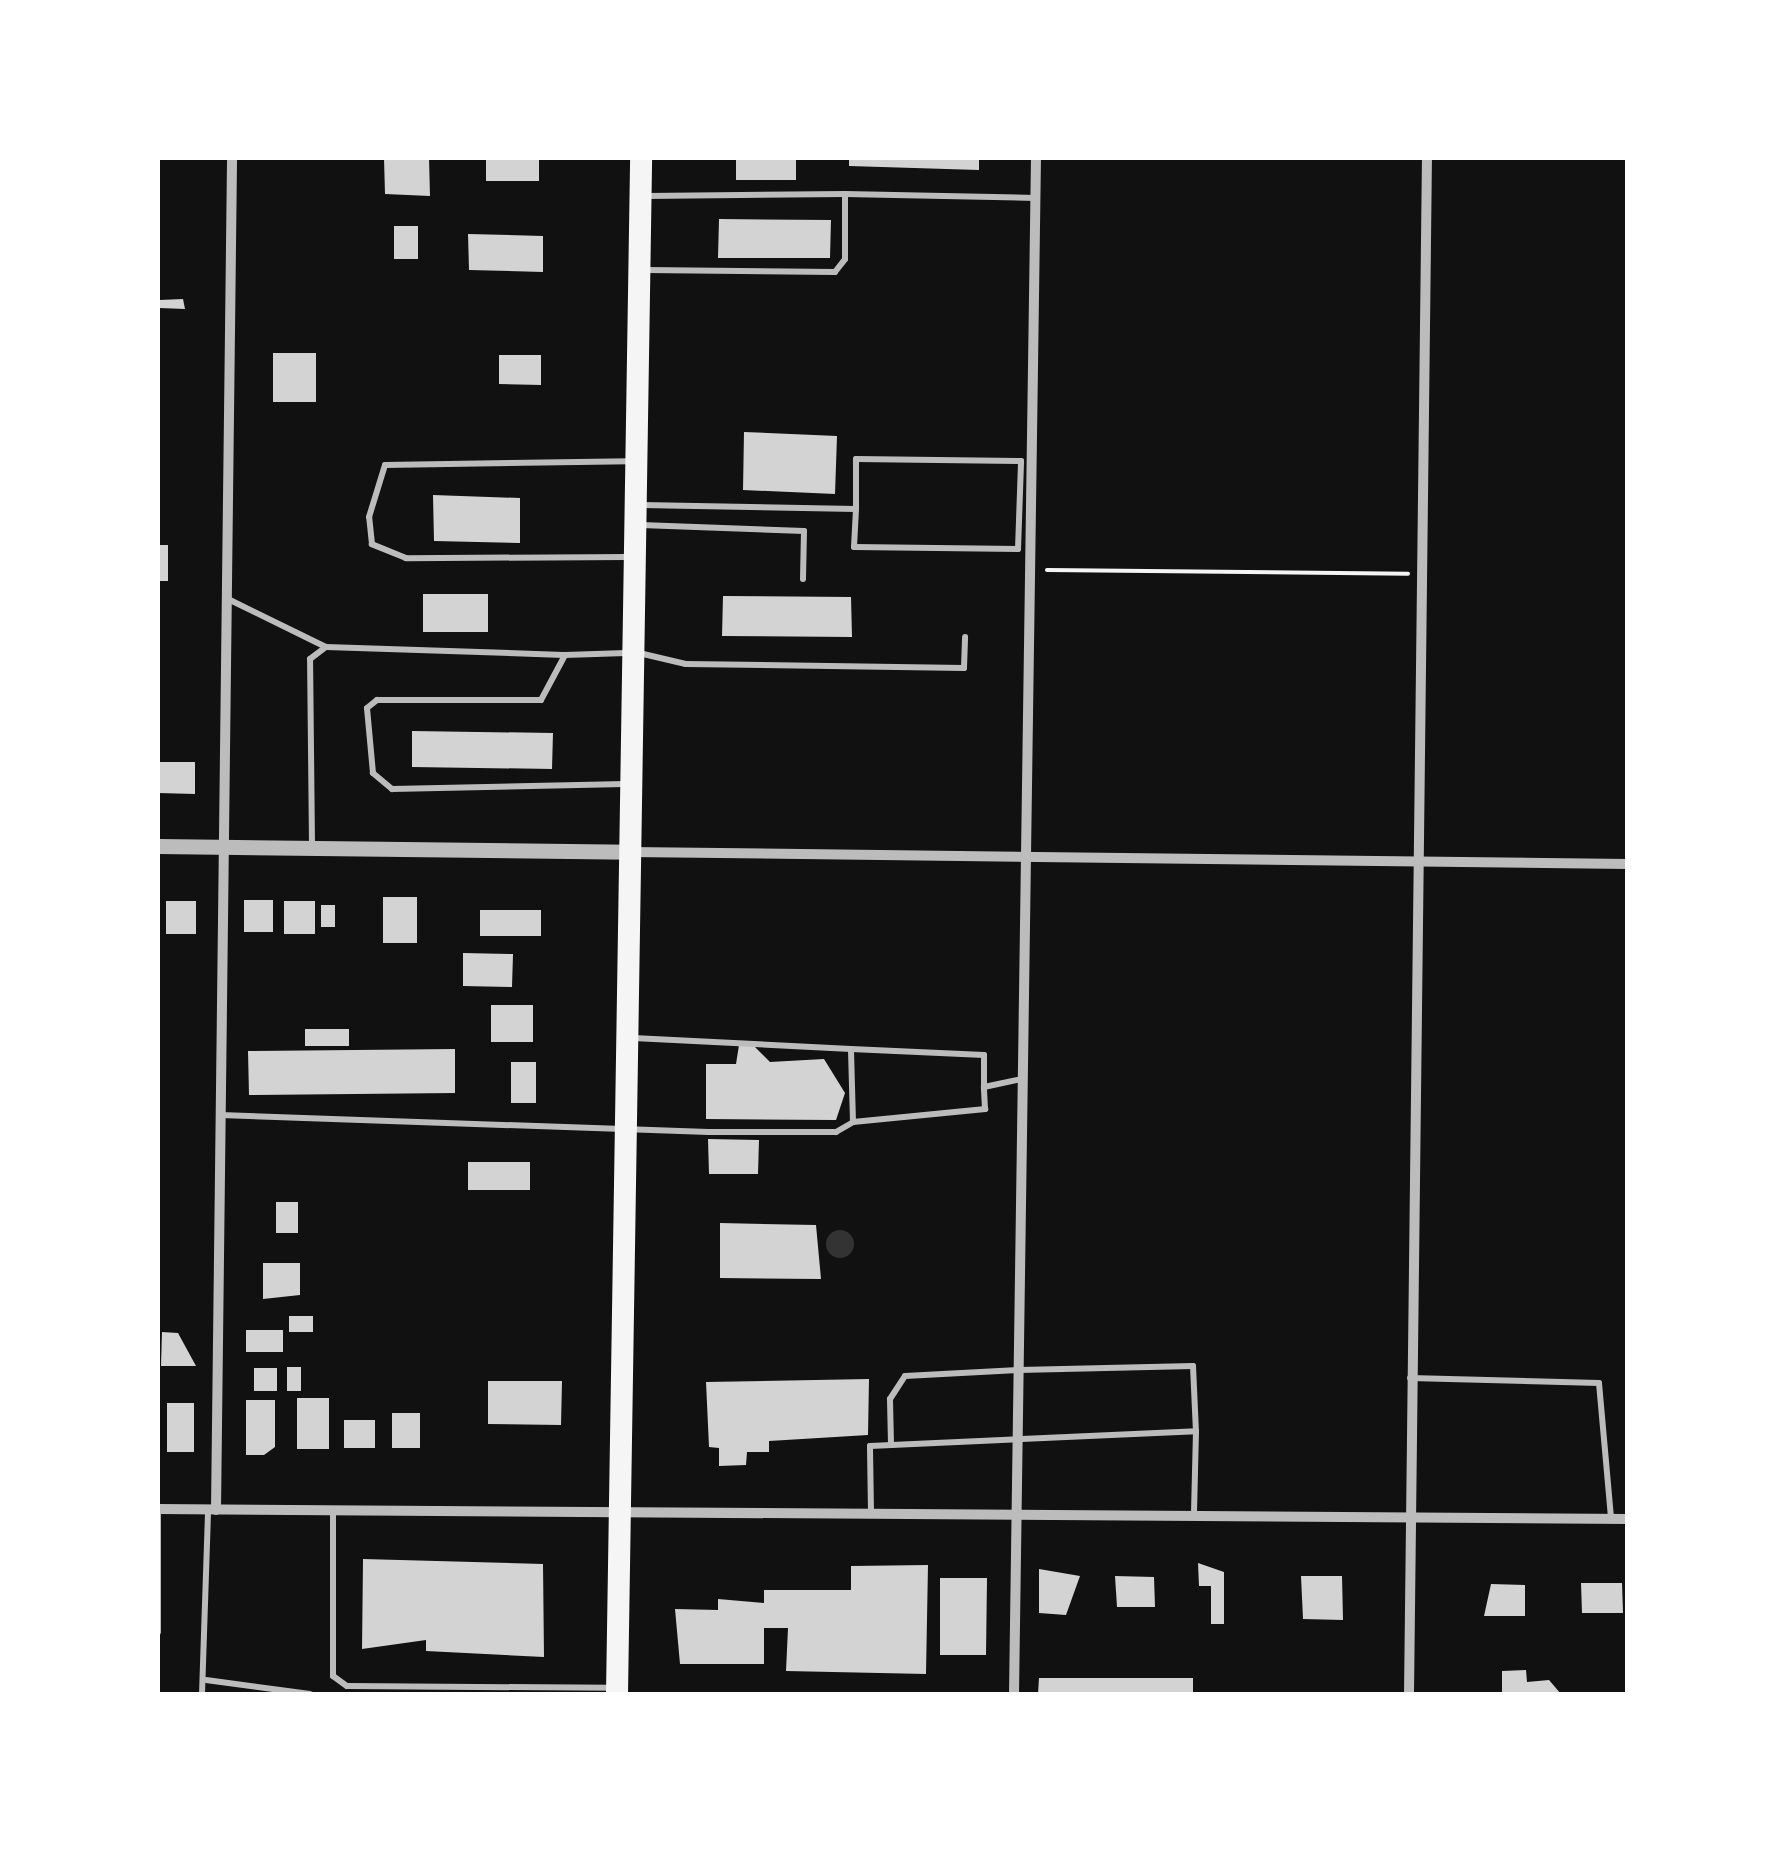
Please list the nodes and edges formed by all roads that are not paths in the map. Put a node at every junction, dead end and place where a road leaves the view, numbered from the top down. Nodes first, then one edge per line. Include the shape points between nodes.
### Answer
1 (232, 158) edge
2 (640, 158) edge
3 (1036, 158) edge
4 (1427, 158) edge
5 (844, 194) junction
6 (640, 196) junction
7 (1035, 198) junction
8 (639, 270) junction
9 (636, 461) junction
10 (856, 510) junction
11 (635, 514) junction
12 (634, 557) junction
13 (803, 579) dead end
14 (224, 598) junction
15 (965, 637) dead end
16 (326, 647) junction
17 (633, 652) junction
18 (566, 655) junction
19 (631, 784) junction
20 (312, 845) junction
21 (158, 846) edge
22 (220, 846) junction
23 (630, 852) junction
24 (1030, 857) junction
25 (1628, 864) edge
26 (1420, 866) junction
27 (627, 1038) junction
28 (851, 1049) junction
29 (1025, 1079) junction
30 (984, 1087) junction
31 (218, 1115) junction
32 (853, 1122) junction
33 (626, 1129) junction
34 (1019, 1370) junction
35 (1409, 1378) junction
36 (1196, 1430) junction
37 (1018, 1433) junction
38 (891, 1444) junction
39 (620, 1508) junction
40 (158, 1509) edge
41 (212, 1510) junction
42 (334, 1511) junction
43 (871, 1512) junction
44 (1194, 1512) junction
45 (1016, 1514) junction
46 (1409, 1514) junction
47 (1611, 1518) junction
48 (1628, 1518) edge
49 (158, 1632) edge
50 (206, 1680) junction
51 (617, 1691) edge
52 (202, 1694) edge
53 (310, 1694) edge
54 (1014, 1694) edge
55 (1409, 1694) edge

1 - 14 street
2 - 6 highway
3 - 7 street
4 - 26 street
5 - 6 lane
5 - 7 lane
5 - 8 lane via 845,259 835,272
6 - 8 highway
7 - 24 street
8 - 9 highway
9 - 11 highway
9 - 12 lane via 385,465 369,517 372,544 406,558
10 - 10 lane via 854,547 1018,549 1020,462 856,459
10 - 11 lane
11 - 12 highway
11 - 13 lane via 804,531
12 - 17 highway
14 - 16 lane
14 - 22 street
15 - 17 lane via 964,668 686,664
16 - 18 lane
16 - 20 lane via 310,659
17 - 18 lane
17 - 19 highway
18 - 19 lane via 541,700 377,700 367,708 373,772 392,789
19 - 23 highway
20 - 22 street
20 - 23 street
21 - 22 street
22 - 31 street
23 - 24 street
23 - 27 highway
24 - 26 street
24 - 29 street
25 - 26 street
26 - 35 street
27 - 28 lane
27 - 33 highway
28 - 30 lane via 984,1054
28 - 32 lane
29 - 30 lane
29 - 34 street
30 - 32 lane via 985,1109
31 - 33 lane
31 - 41 street
32 - 33 lane via 836,1132
33 - 39 highway
34 - 36 lane via 1194,1366
34 - 37 street
34 - 38 lane via 904,1376 890,1399
35 - 46 street
35 - 47 lane via 1599,1383
36 - 37 lane
36 - 44 lane
37 - 38 lane
37 - 45 street
38 - 43 lane via 870,1446
39 - 42 street
39 - 43 street
39 - 51 highway
40 - 41 street
40 - 49 lane
41 - 42 street
41 - 50 lane
42 - 51 lane via 333,1676 347,1686
43 - 45 street
44 - 45 street
44 - 46 street
45 - 54 street
46 - 47 street
46 - 55 street
47 - 48 street
50 - 52 lane
50 - 53 lane

